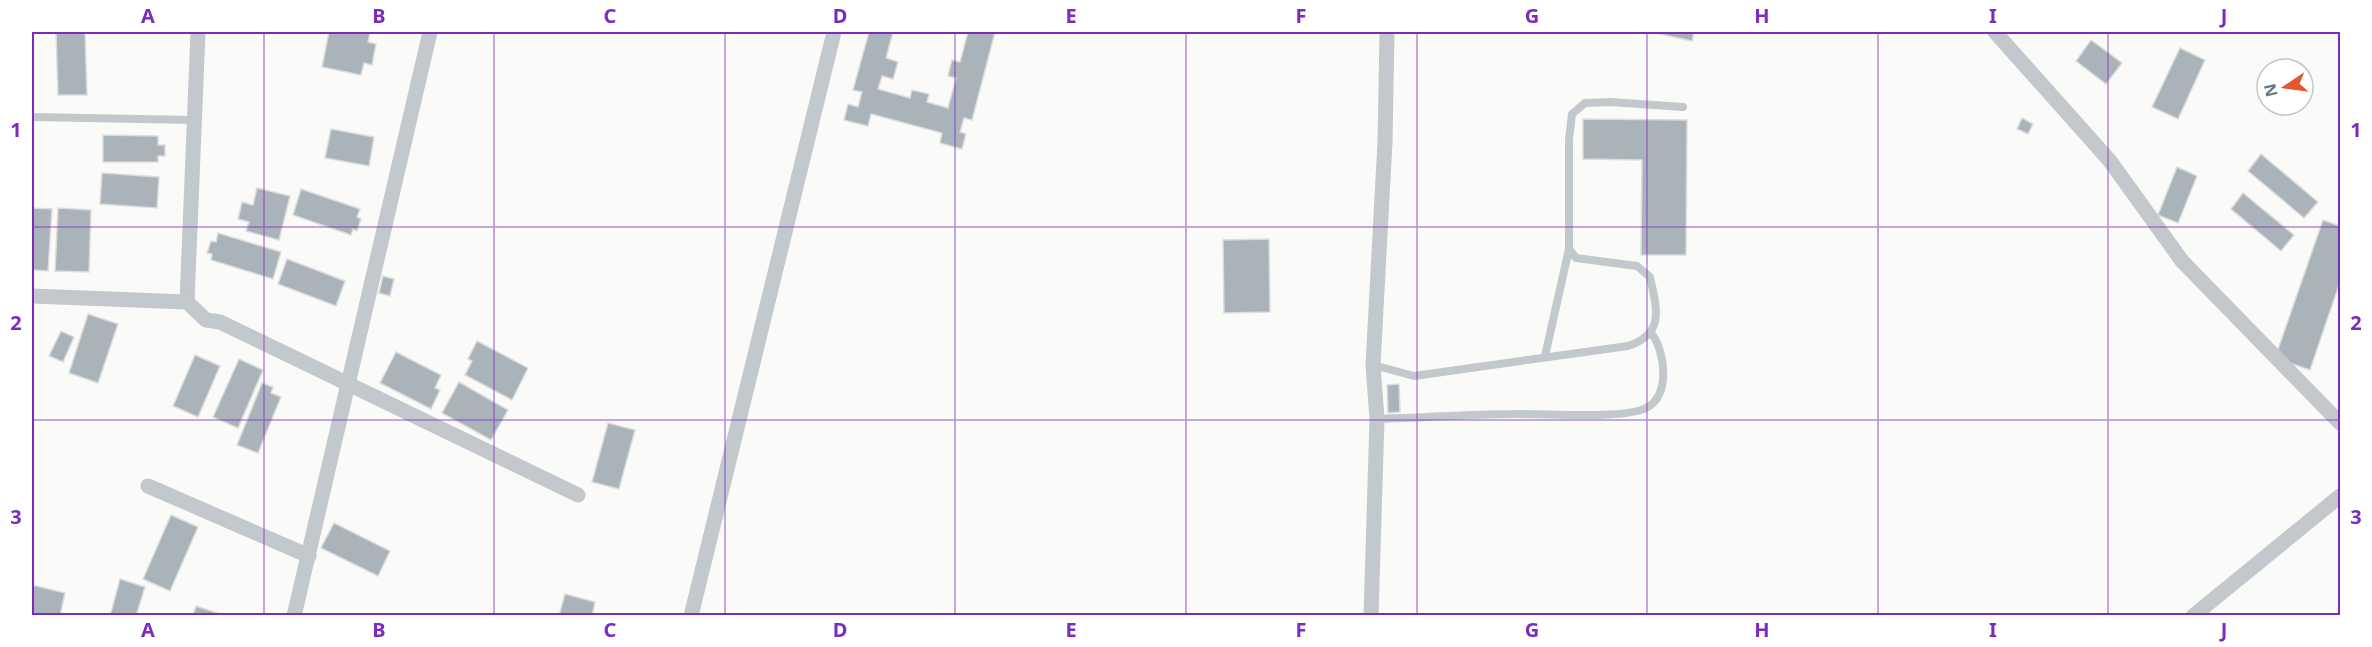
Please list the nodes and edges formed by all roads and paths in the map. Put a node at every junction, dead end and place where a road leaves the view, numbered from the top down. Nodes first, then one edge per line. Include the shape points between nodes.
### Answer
1 (198, 32) edge
2 (430, 32) edge
3 (834, 32) edge
4 (1387, 32) edge
5 (1995, 32) edge
6 (1683, 107) dead end
7 (32, 117) edge
8 (194, 120) junction
9 (1569, 249) junction
10 (32, 296) edge
11 (187, 302) junction
12 (1652, 334) junction
13 (1545, 356) junction
14 (1373, 365) junction
15 (350, 385) junction
16 (1377, 419) junction
17 (2340, 423) edge
18 (148, 486) dead end
19 (578, 495) dead end
20 (2340, 496) edge
21 (309, 556) junction
22 (294, 615) edge
23 (691, 615) edge
24 (1371, 615) edge
25 (2193, 615) edge

1 - 8 street
2 - 15 street
3 - 23 street
4 - 14 street
5 - 17 street via 2110,161 2182,261
6 - 9 lane via 1585,103 1572,114
7 - 8 lane
8 - 11 street
9 - 12 lane via 1576,258 1637,266 1650,277 1656,318
9 - 13 lane
10 - 11 street
11 - 15 street via 206,320 220,322
12 - 13 lane via 1628,346
12 - 16 lane via 1661,347 1664,372 1658,395 1647,407 1614,415
13 - 14 lane via 1414,376
14 - 16 street
15 - 19 street
15 - 21 street
16 - 24 street
18 - 21 street
20 - 25 street
21 - 22 street

